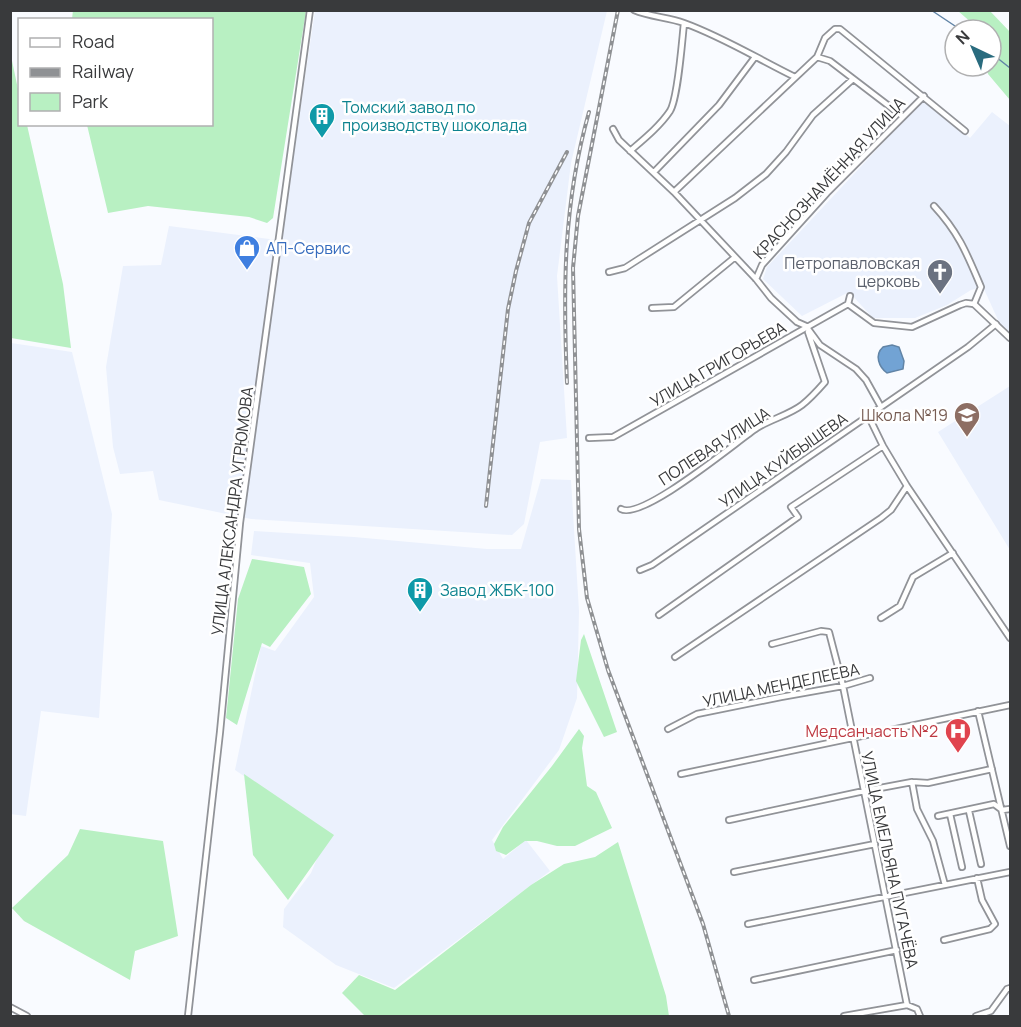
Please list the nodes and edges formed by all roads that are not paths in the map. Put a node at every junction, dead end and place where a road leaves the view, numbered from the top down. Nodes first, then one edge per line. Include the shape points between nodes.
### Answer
1 (310, 10) edge
2 (634, 10) edge
3 (684, 23) junction
4 (755, 57) junction
5 (817, 57) junction
6 (795, 77) junction
7 (853, 79) junction
8 (924, 96) junction
9 (902, 116) junction
10 (613, 129) dead end
11 (965, 131) dead end
12 (630, 151) junction
13 (654, 172) junction
14 (674, 192) junction
15 (934, 206) dead end
16 (699, 220) junction
17 (734, 258) junction
18 (609, 272) dead end
19 (756, 279) junction
20 (850, 296) dead end
21 (848, 304) junction
22 (974, 304) junction
23 (652, 308) dead end
24 (996, 324) junction
25 (806, 327) junction
26 (1011, 338) edge
27 (881, 407) junction
28 (868, 415) junction
29 (589, 438) dead end
30 (883, 446) junction
31 (906, 486) junction
32 (621, 508) dead end
33 (953, 554) junction
34 (640, 570) dead end
35 (659, 615) dead end
36 (881, 618) dead end
37 (1009, 631) edge
38 (1011, 638) edge
39 (772, 644) dead end
40 (675, 657) dead end
41 (870, 678) dead end
42 (843, 686) junction
43 (1011, 705) edge
44 (978, 711) junction
45 (668, 729) dead end
46 (852, 738) junction
47 (992, 769) junction
48 (684, 773) dead end
49 (912, 782) junction
50 (864, 791) junction
51 (1011, 809) edge
52 (1002, 810) junction
53 (969, 811) junction
54 (950, 814) junction
55 (938, 816) dead end
56 (729, 820) dead end
57 (874, 844) junction
58 (1011, 846) edge
59 (981, 864) dead end
60 (962, 867) dead end
61 (735, 872) dead end
62 (1011, 872) edge
63 (977, 878) junction
64 (945, 885) junction
65 (885, 896) junction
66 (748, 924) dead end
67 (944, 940) dead end
68 (897, 950) junction
69 (754, 980) dead end
70 (1011, 988) edge
71 (907, 1005) junction
72 (10, 1007) edge
73 (27, 1017) edge
74 (188, 1017) edge
75 (844, 1017) edge
76 (920, 1017) edge
77 (976, 1017) edge

1 - 74 street, УЛИЦА АЛЕКСАНДРА УГРЮМОВА via 240,523
2 - 3 street
3 - 4 street
3 - 12 street via 671,110
4 - 6 street
4 - 13 street via 719,105
5 - 6 street
5 - 7 street via 830,61
5 - 8 street via 825,38 835,28 840,29
6 - 14 street
7 - 9 street
7 - 16 street via 813,115 766,174
8 - 9 street, КРАСНОЗНАМЁННАЯ УЛИЦА
8 - 11 street
9 - 19 street, КРАСНОЗНАМЁННАЯ УЛИЦА via 762,265
10 - 12 street
12 - 13 street
13 - 14 street
14 - 16 street
15 - 22 street via 963,242 981,287
16 - 17 street
16 - 18 street via 639,260
17 - 19 street
17 - 23 street via 674,308
19 - 25 street via 771,298
20 - 21 street
21 - 22 street via 874,323 912,327 960,305
21 - 25 street, УЛИЦА ГРИГОРЬЕВА
22 - 24 street
24 - 26 street
24 - 27 street, УЛИЦА КУЙБЫШЕВА
25 - 27 street via 820,345 861,374
25 - 29 street, УЛИЦА ГРИГОРЬЕВА via 614,437
25 - 32 street, ПОЛЕВАЯ УЛИЦА via 825,382 817,391 802,405 757,428 711,464 643,506 628,511
27 - 28 street, УЛИЦА КУЙБЫШЕВА
28 - 30 street
28 - 34 street, УЛИЦА КУЙБЫШЕВА
30 - 31 street
30 - 35 street via 791,507 798,517
31 - 33 street
31 - 40 street via 881,518
33 - 36 street via 913,577 900,606
33 - 37 street
37 - 38 street
39 - 42 street, УЛИЦА ЕМЕЛЬЯНА ПУГАЧЁВА via 829,632
41 - 42 street, УЛИЦА МЕНДЕЛЕЕВА
42 - 45 street, УЛИЦА МЕНДЕЛЕЕВА via 697,714
42 - 46 street, УЛИЦА ЕМЕЛЬЯНА ПУГАЧЁВА
43 - 44 street
44 - 46 street
44 - 47 street
46 - 48 street
46 - 50 street, УЛИЦА ЕМЕЛЬЯНА ПУГАЧЁВА
47 - 49 street via 928,783
47 - 52 street
49 - 50 street
49 - 64 street via 917,809 933,841
50 - 56 street
50 - 57 street, УЛИЦА ЕМЕЛЬЯНА ПУГАЧЁВА
51 - 52 street
52 - 53 street via 994,804
52 - 58 street
53 - 54 street
53 - 59 street
54 - 55 street
54 - 60 street
57 - 61 street
57 - 65 street, УЛИЦА ЕМЕЛЬЯНА ПУГАЧЁВА
62 - 63 street
63 - 64 street
63 - 67 street via 982,900 995,924 980,932
64 - 65 street
65 - 66 street
65 - 68 street, УЛИЦА ЕМЕЛЬЯНА ПУГАЧЁВА
68 - 69 street
68 - 71 street, УЛИЦА ЕМЕЛЬЯНА ПУГАЧЁВА
70 - 77 street via 991,1011
71 - 75 street
71 - 76 street via 917,1009
72 - 73 street

